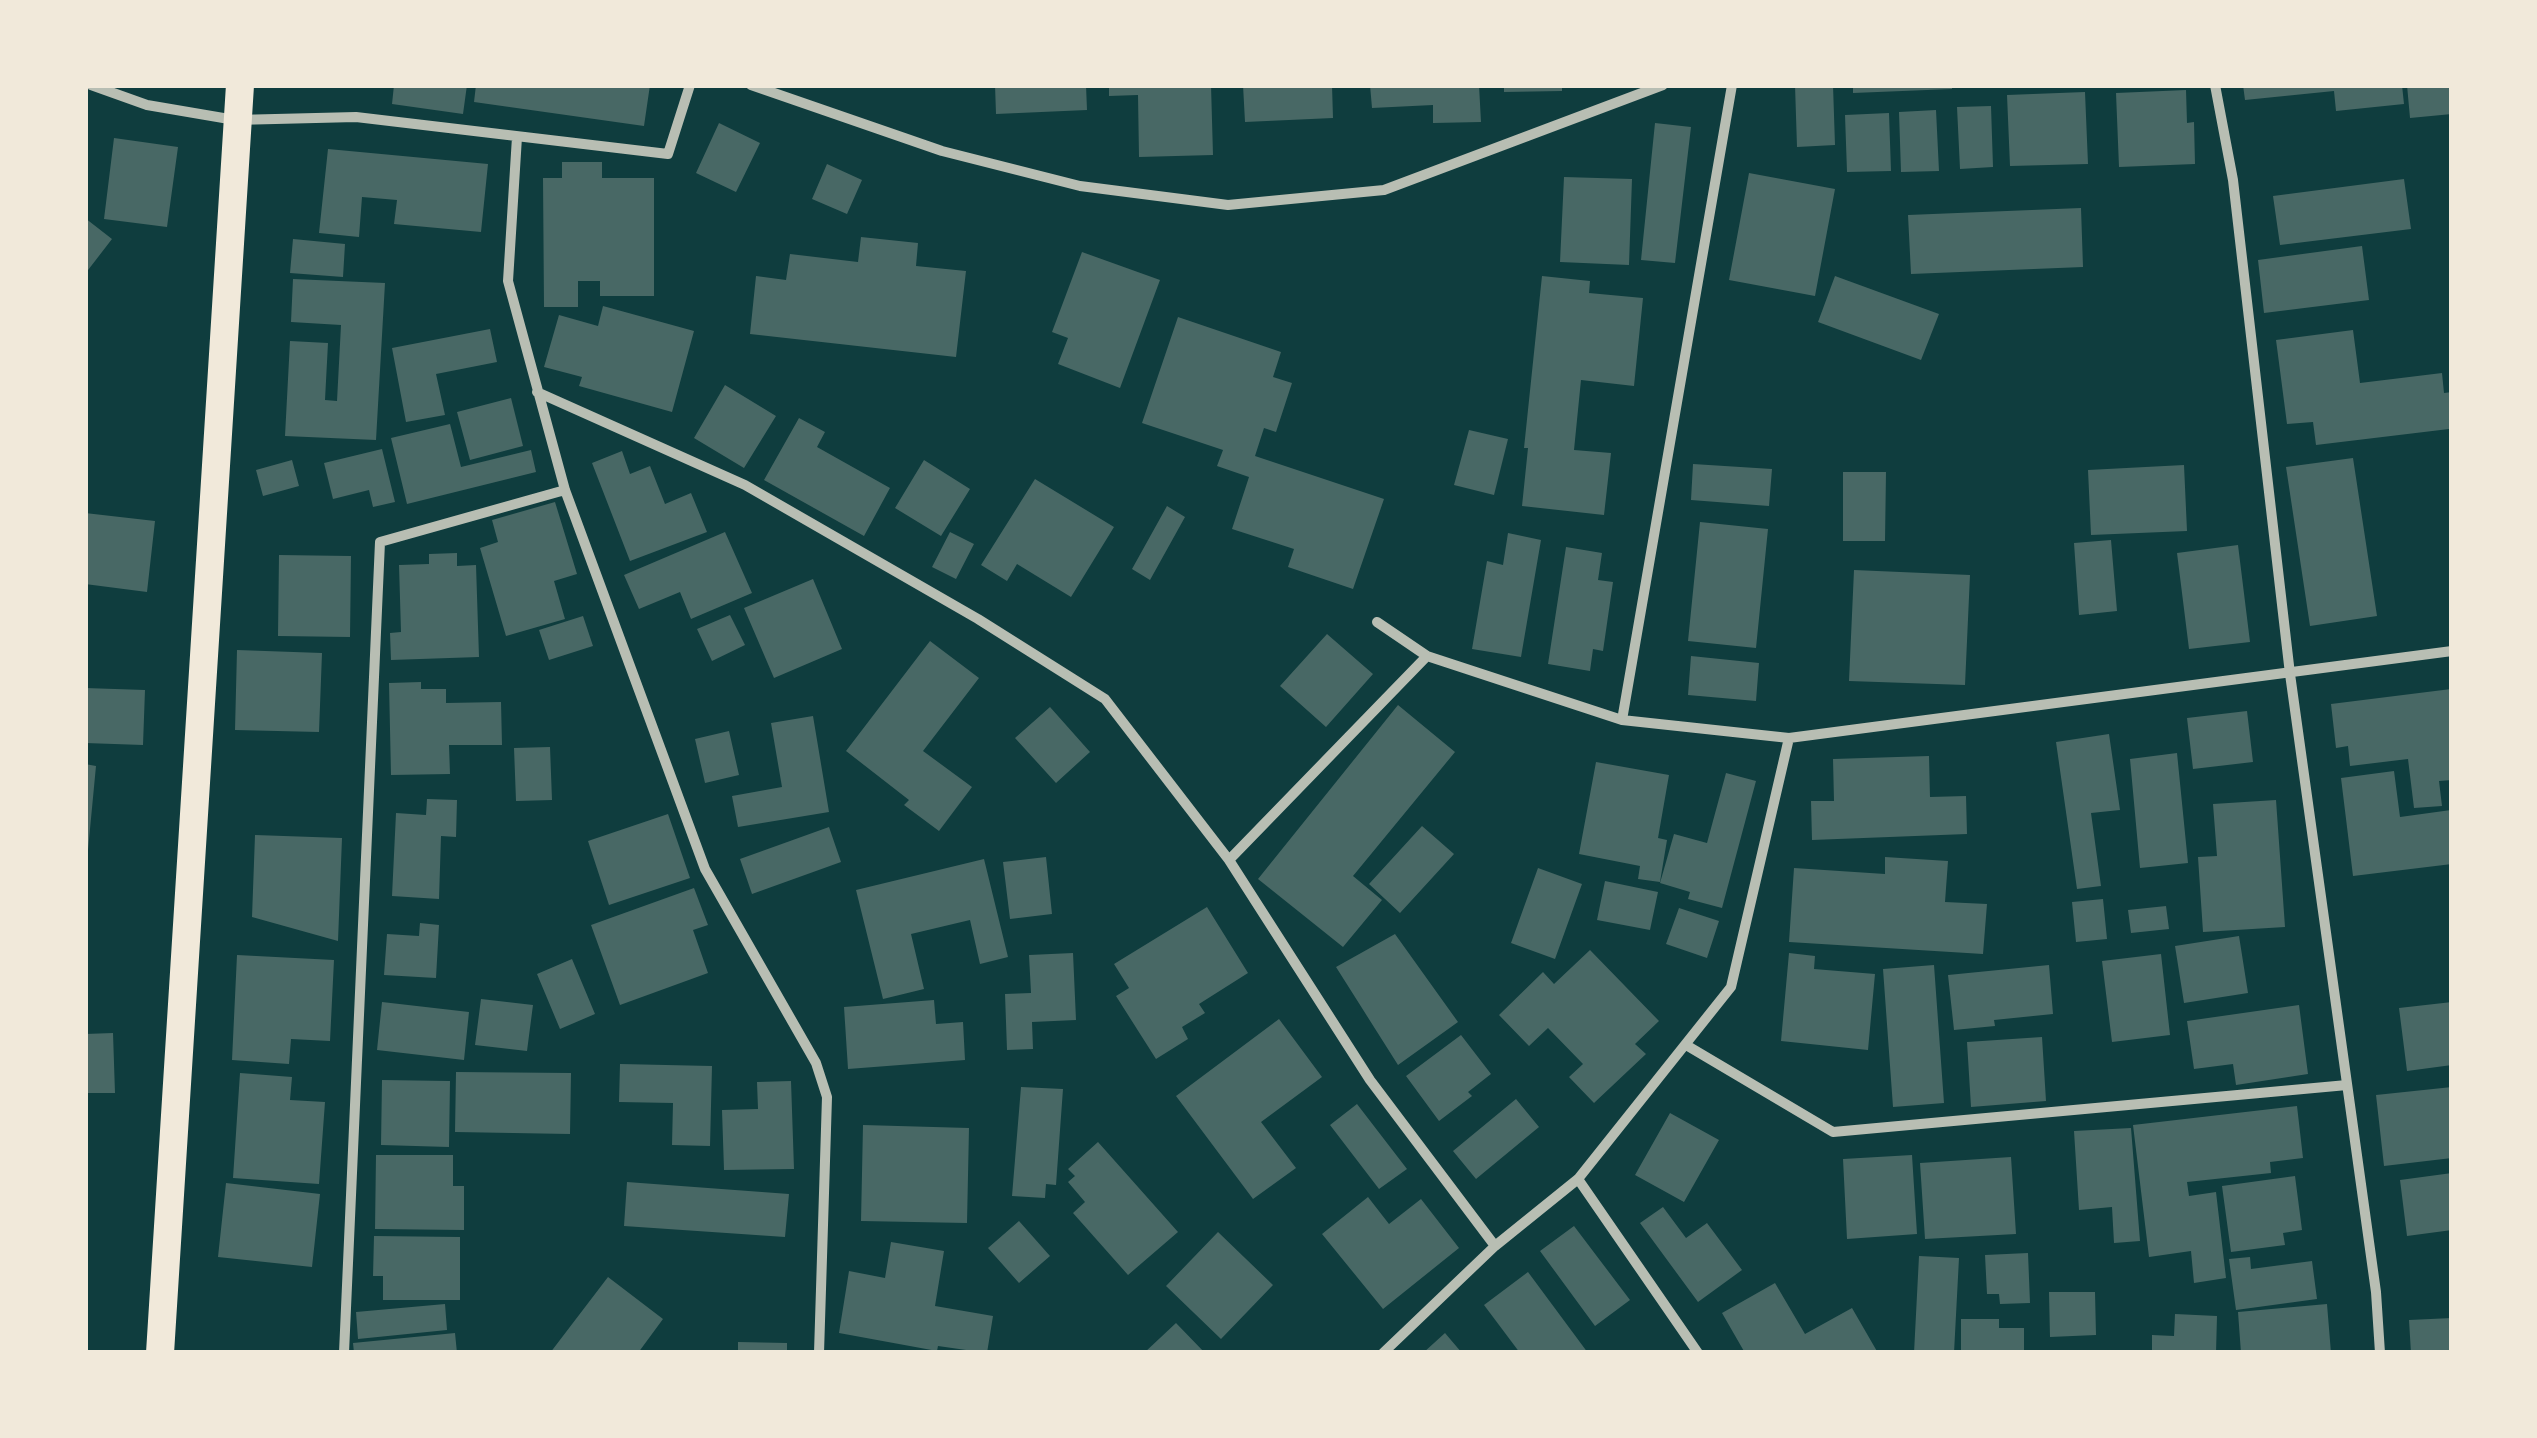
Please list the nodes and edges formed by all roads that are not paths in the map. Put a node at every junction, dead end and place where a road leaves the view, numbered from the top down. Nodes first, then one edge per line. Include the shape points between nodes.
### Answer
1 (91, 85) edge
2 (240, 85) edge
3 (690, 85) edge
4 (751, 85) edge
5 (1663, 85) edge
6 (1732, 85) edge
7 (2215, 85) edge
8 (235, 120) junction
9 (517, 136) junction
10 (537, 392) junction
11 (565, 490) junction
12 (1377, 622) dead end
13 (2452, 651) edge
14 (1427, 656) junction
15 (2290, 674) junction
16 (1622, 720) junction
17 (1788, 738) junction
18 (1229, 860) junction
19 (1686, 1045) junction
20 (2347, 1085) junction
21 (1578, 1179) junction
22 (1495, 1246) junction
23 (160, 1353) edge
24 (344, 1353) edge
25 (819, 1353) edge
26 (1383, 1353) edge
27 (1698, 1353) edge
28 (2380, 1353) edge

1 - 8 street via 147,105
2 - 8 highway
3 - 9 street via 668,154
4 - 5 street via 942,152 1080,186 1228,206 1384,190
6 - 16 street
7 - 15 street via 2234,180
8 - 9 street via 356,117
8 - 23 highway
9 - 10 street via 508,281
10 - 11 street
10 - 18 street via 745,484 1105,699
11 - 24 street via 380,542
11 - 25 street via 705,869 816,1063 827,1097
12 - 14 street
13 - 15 street
14 - 16 street
14 - 18 street
15 - 17 street
15 - 20 street
16 - 17 street
17 - 19 street via 1731,987
18 - 22 street via 1370,1080
19 - 20 street via 1833,1132
19 - 21 street
20 - 28 street
21 - 22 street
21 - 27 street
22 - 26 street

